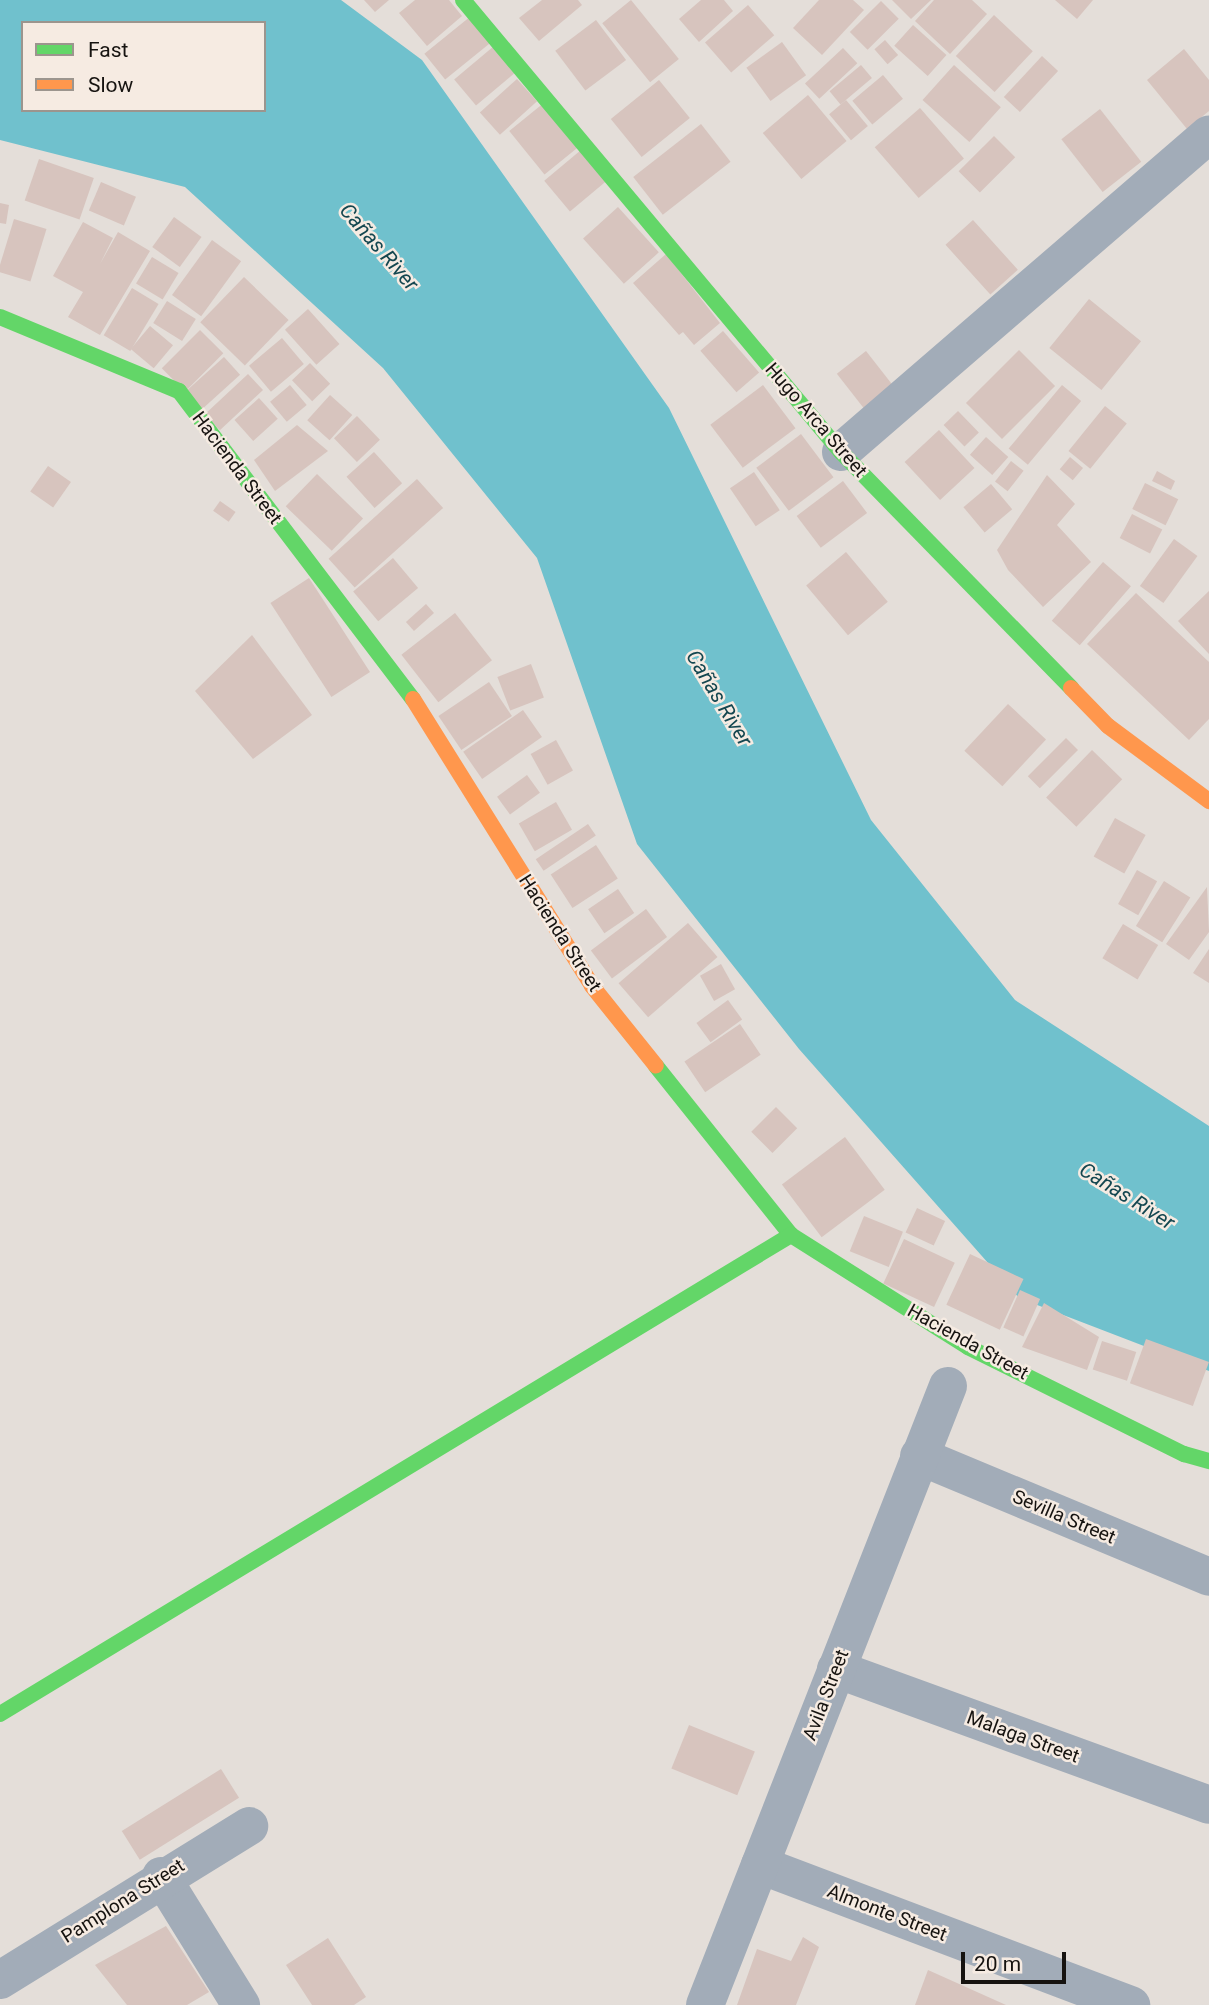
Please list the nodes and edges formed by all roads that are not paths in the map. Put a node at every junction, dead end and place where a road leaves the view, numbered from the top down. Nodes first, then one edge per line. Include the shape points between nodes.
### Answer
1 (463, 0) edge
2 (1209, 134) edge
3 (0, 317) edge
4 (841, 452) junction
5 (1209, 801) edge
6 (791, 1235) junction
7 (948, 1386) dead end
8 (919, 1456) junction
9 (1209, 1461) edge
10 (1209, 1577) edge
11 (836, 1669) junction
12 (0, 1714) edge
13 (1209, 1805) edge
14 (248, 1826) dead end
15 (760, 1865) junction
16 (161, 1876) junction
17 (0, 1980) edge
18 (241, 2005) edge
19 (705, 2005) edge
20 (1131, 2005) edge

1 - 4 street, Hugo Arca Street
2 - 4 street
3 - 6 street, Hacienda Street via 179,391 409,692 592,986
4 - 5 street, Hugo Arca Street via 1108,726
6 - 9 street, Hacienda Street via 968,1347 1184,1454
6 - 12 street
7 - 8 street, Avila Street
8 - 10 street, Sevilla Street
8 - 11 street, Avila Street
11 - 13 street, Malaga Street
11 - 15 street, Avila Street
14 - 16 street, Pamplona Street
15 - 19 street, Avila Street
15 - 20 street, Almonte Street
16 - 17 street, Pamplona Street
16 - 18 street

